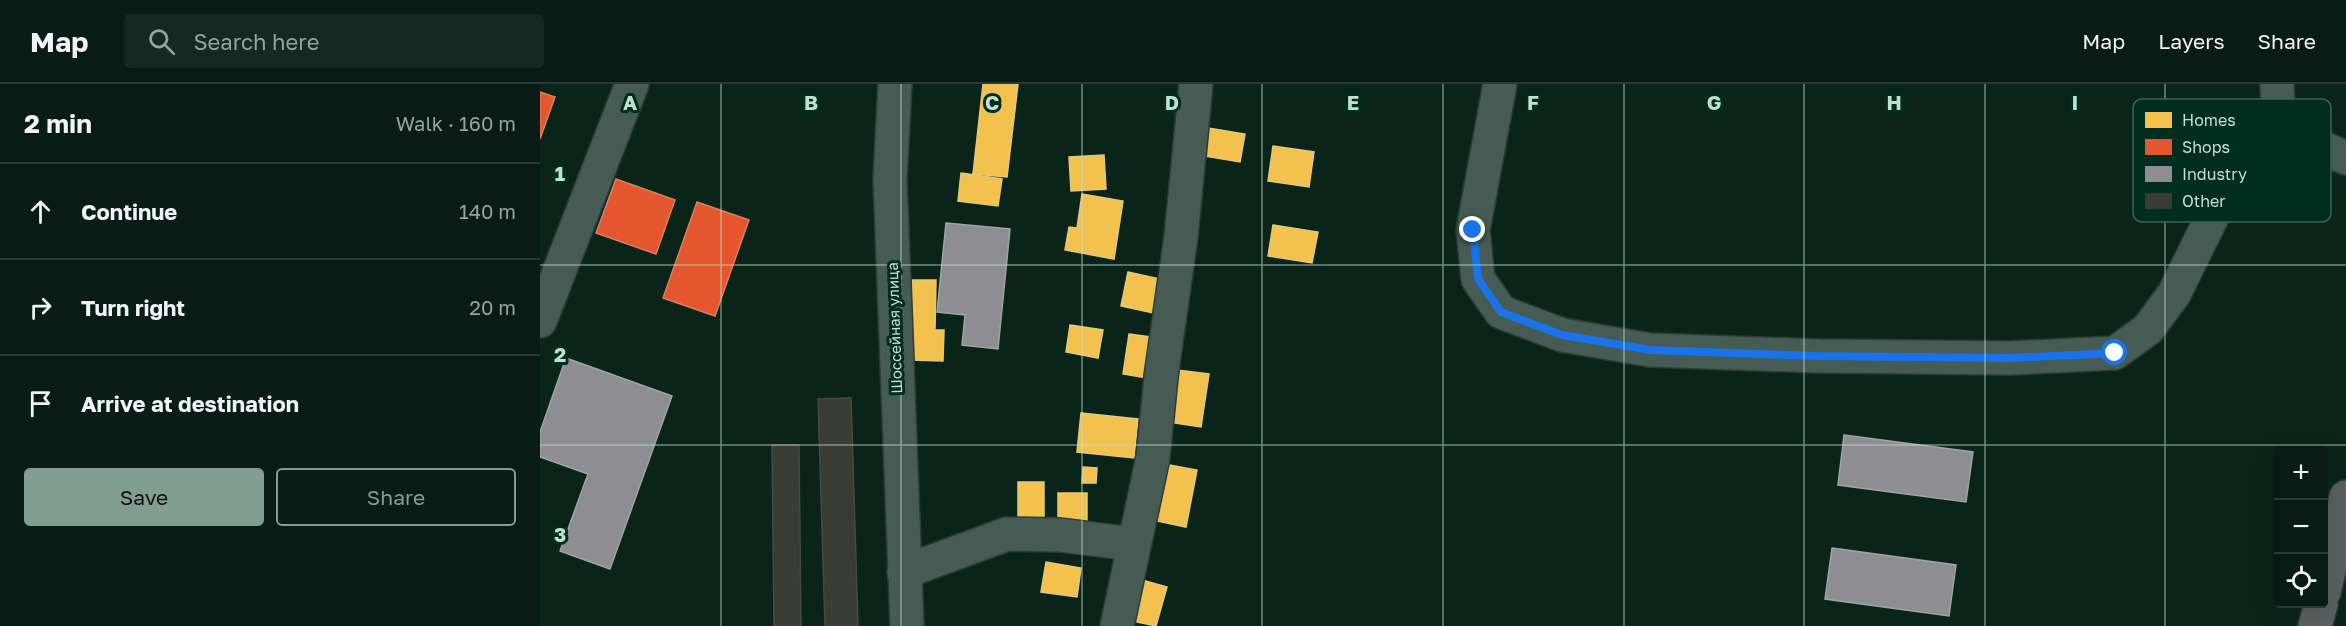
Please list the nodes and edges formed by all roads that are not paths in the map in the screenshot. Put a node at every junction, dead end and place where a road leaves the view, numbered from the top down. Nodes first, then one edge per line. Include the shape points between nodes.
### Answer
1 (632, 84) edge
2 (896, 84) edge
3 (1500, 84) edge
4 (1189, 85) edge
5 (2331, 151) edge
6 (2346, 158) edge
7 (2210, 222) edge
8 (540, 321) edge
9 (2346, 497) edge
10 (1133, 544) junction
11 (904, 572) junction
12 (2328, 575) edge
13 (2320, 608) edge
14 (907, 626) edge
15 (1118, 626) edge
16 (2315, 626) edge

1 - 8 street
2 - 11 street, Шоссейная улица via 890,179
3 - 7 street via 1473,230 1478,279 1501,312 1562,335 1650,350 1818,356 2010,358 2115,353 2148,329 2174,294
4 - 10 street via 1181,237 1153,457
5 - 6 street
9 - 12 main road
10 - 11 street via 1060,535 1007,534
10 - 15 street
11 - 14 street, Шоссейная улица
13 - 16 main road

